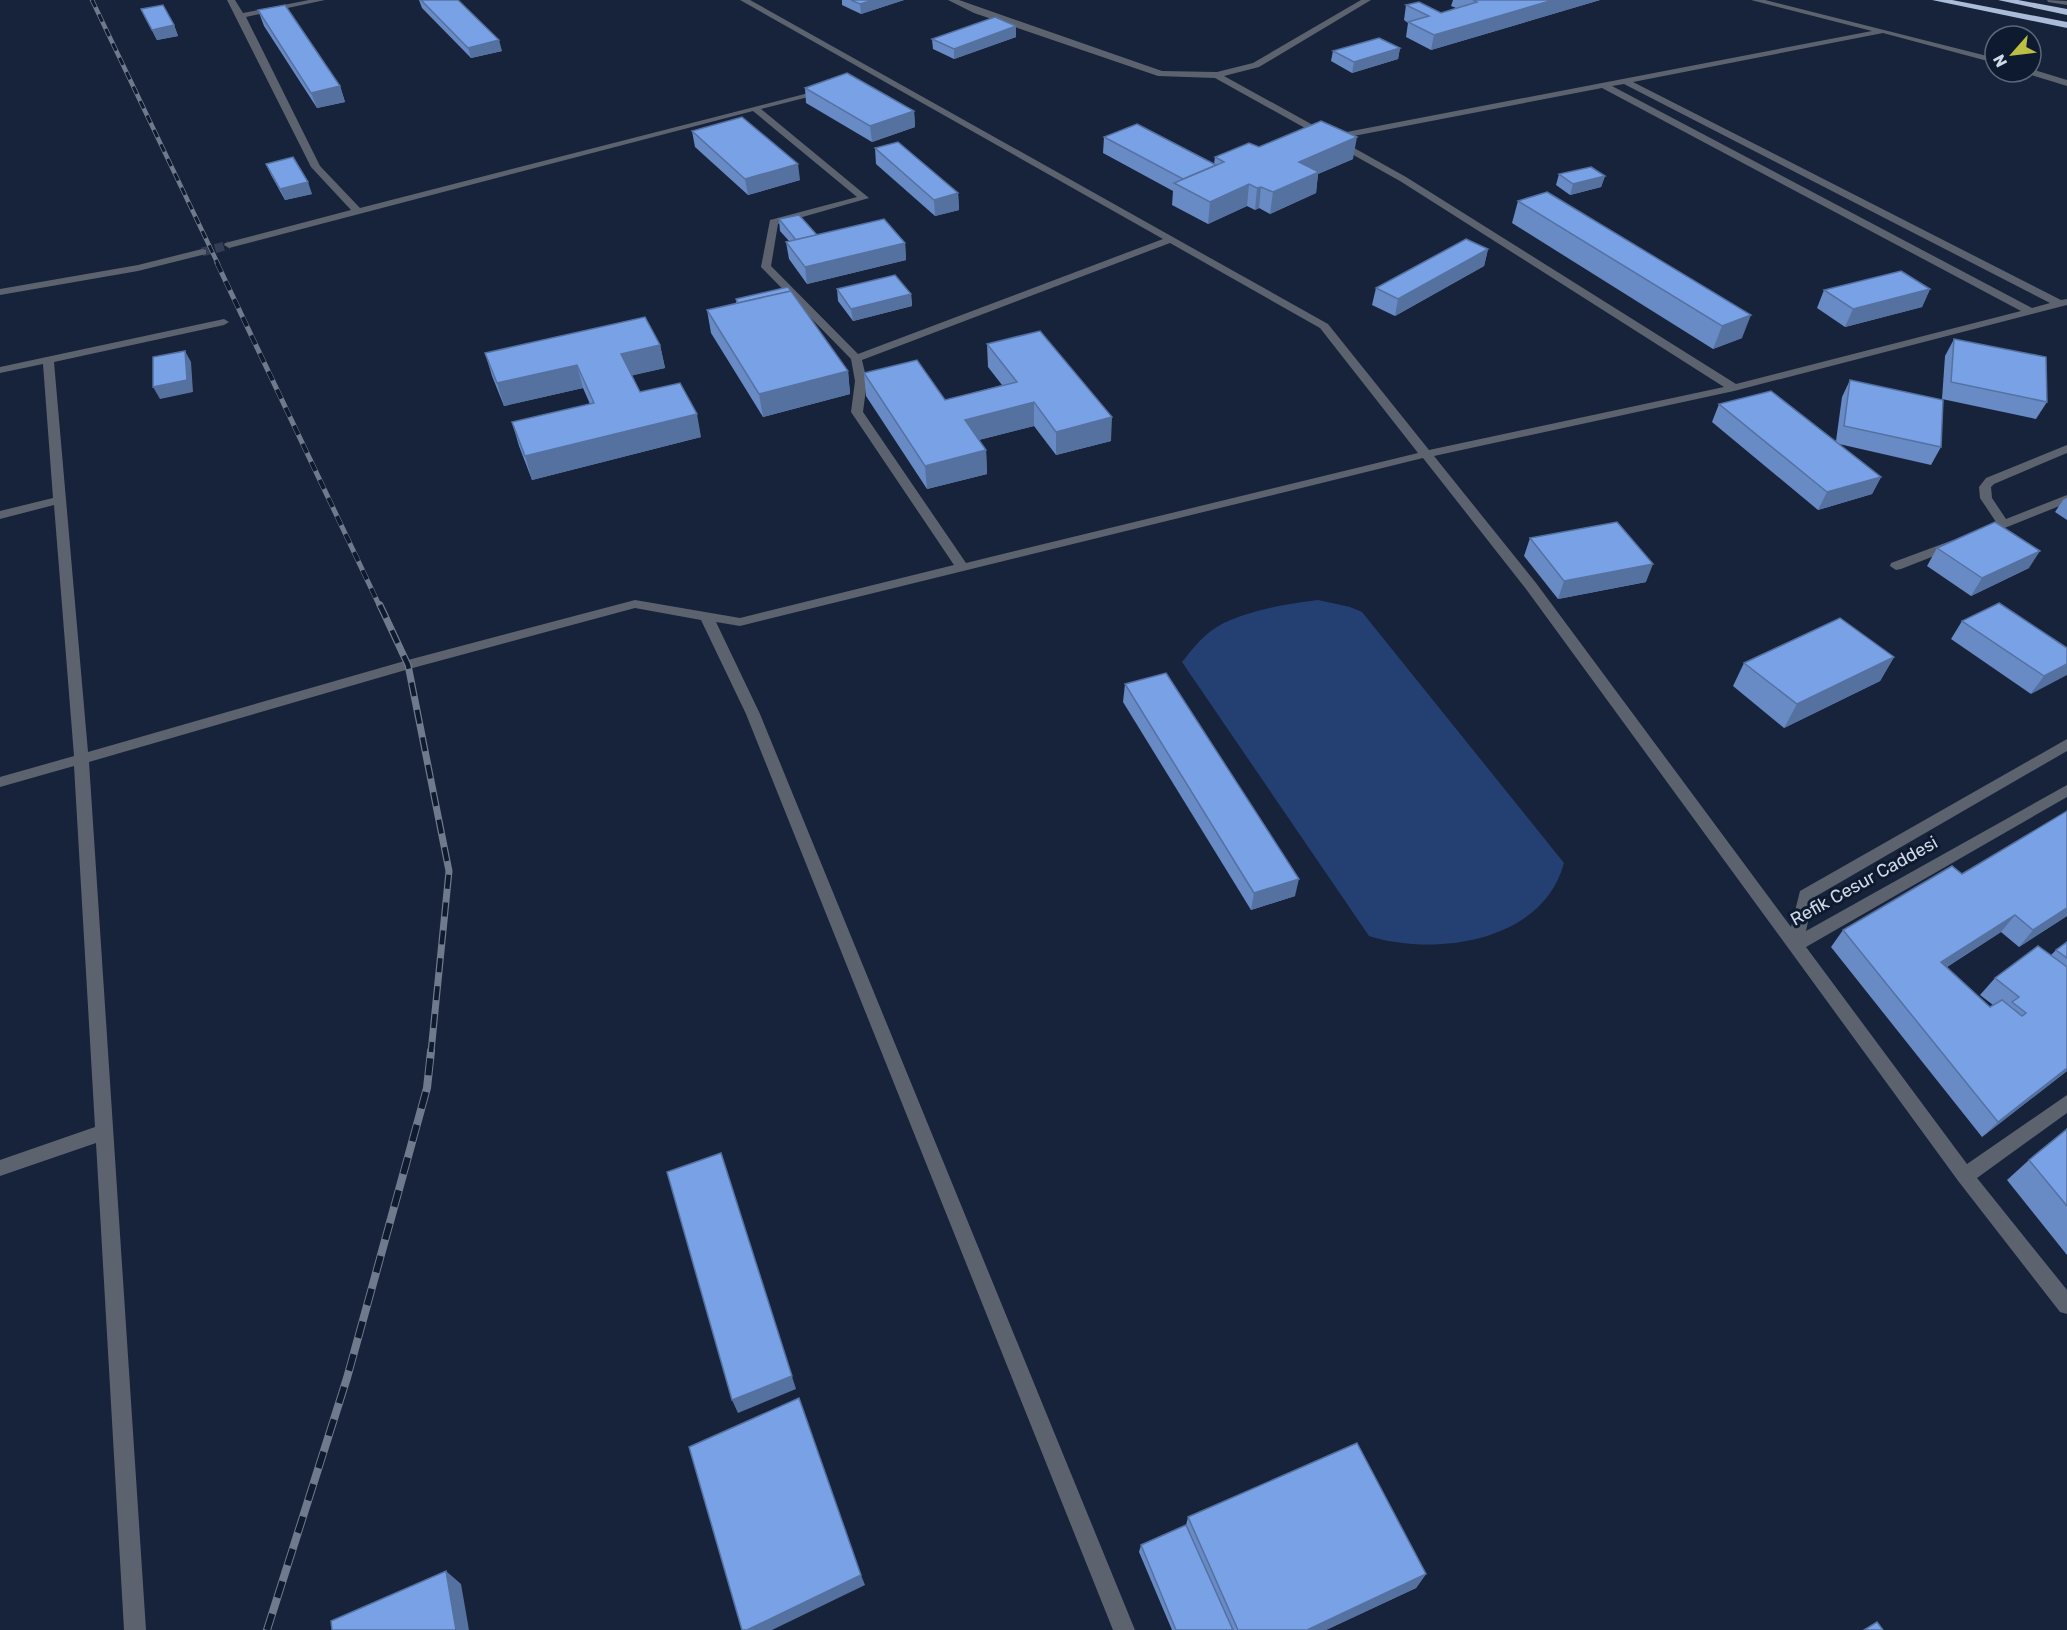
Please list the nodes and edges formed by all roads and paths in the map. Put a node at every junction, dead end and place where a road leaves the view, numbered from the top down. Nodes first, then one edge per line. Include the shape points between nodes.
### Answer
1 (231, 0) edge
2 (321, 0) edge
3 (744, 0) edge
4 (952, 0) edge
5 (1368, 0) edge
6 (1755, 0) edge
7 (1937, 0) edge
8 (2003, 0) edge
9 (2051, 0) edge
10 (2067, 3) edge
11 (2067, 12) edge
12 (241, 16) junction
13 (2067, 26) edge
14 (1883, 31) junction
15 (1983, 59) edge
16 (1217, 75) junction
17 (2043, 76) edge
18 (1625, 81) junction
19 (2067, 83) edge
20 (1603, 85) junction
21 (833, 88) edge
22 (754, 108) junction
23 (1330, 138) junction
24 (358, 212) junction
25 (1170, 240) junction
26 (229, 245) tunnel mouth
27 (202, 252) tunnel mouth
28 (0, 292) edge
29 (2063, 303) edge
30 (2032, 312) junction
31 (224, 322) dead end
32 (856, 357) junction
33 (48, 359) junction
34 (0, 370) edge
35 (1734, 388) junction
36 (2067, 449) edge
37 (1427, 454) junction
38 (2067, 499) edge
39 (60, 500) junction
40 (0, 515) edge
41 (2003, 524) junction
42 (1896, 566) dead end
43 (962, 567) junction
44 (706, 616) junction
45 (2067, 744) edge
46 (81, 757) junction
47 (0, 782) edge
48 (2067, 790) edge
49 (1795, 945) junction
50 (2067, 1103) edge
51 (105, 1132) junction
52 (0, 1168) edge
53 (1965, 1176) junction
54 (2067, 1305) edge
55 (135, 1630) edge
56 (1124, 1630) edge

1 - 12 street
2 - 12 street
3 - 25 street via 872,78
4 - 16 street via 1161,74
5 - 16 street via 1257,65
6 - 14 street
7 - 13 highway
8 - 11 highway
9 - 10 street
12 - 24 street via 316,167
14 - 15 street
14 - 18 street
16 - 23 street
17 - 19 street
18 - 20 street
18 - 29 street
20 - 23 street
20 - 30 street
21 - 22 street
22 - 24 street
22 - 32 street via 864,198 773,222 766,267
23 - 35 street via 1403,179
24 - 26 street
25 - 32 street
25 - 37 street via 1324,326
27 - 28 street via 138,268
29 - 30 street
30 - 35 street
31 - 33 street
32 - 43 street via 861,381 857,412
33 - 34 street
33 - 39 street
35 - 37 street
36 - 41 street via 1984,487 1986,498
37 - 43 street
37 - 49 street via 1531,586
38 - 41 street
39 - 40 street
39 - 46 street
41 - 42 street
43 - 44 street via 740,622
44 - 46 street via 635,604
44 - 56 street via 753,714
45 - 49 street, Refik Cesur Caddesi via 1806,895
46 - 47 street
46 - 51 street
48 - 49 street, Refik Cesur Caddesi
49 - 53 street
50 - 53 street
51 - 52 street
51 - 55 street
53 - 54 street

